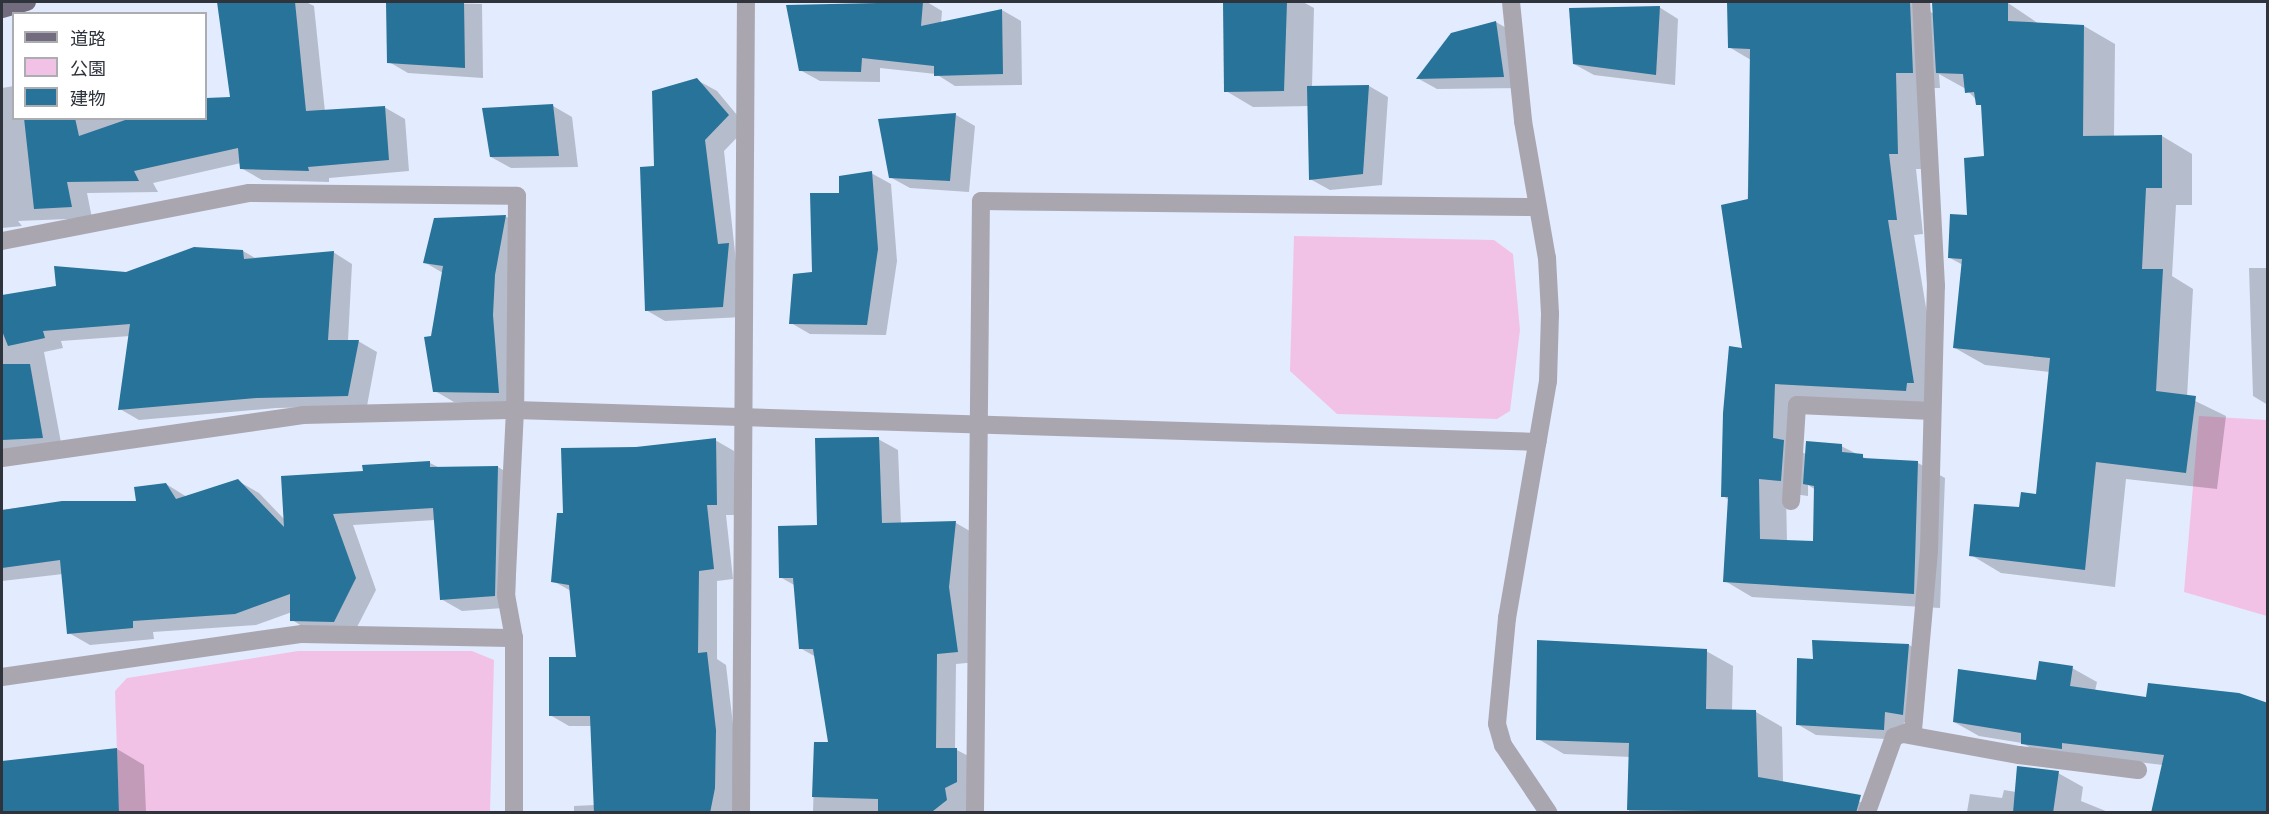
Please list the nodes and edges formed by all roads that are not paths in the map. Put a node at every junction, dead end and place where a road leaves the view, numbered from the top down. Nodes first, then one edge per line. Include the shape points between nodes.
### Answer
1 (27, 2) edge
2 (746, 2) edge
3 (1511, 2) edge
4 (1922, 2) edge
5 (2, 9) edge
6 (1536, 207) junction
7 (2, 241) edge
8 (515, 410) junction
9 (1932, 411) junction
10 (744, 415) junction
11 (978, 424) junction
12 (1537, 442) junction
13 (2, 458) edge
14 (1791, 501) dead end
15 (514, 638) junction
16 (2, 677) edge
17 (1903, 734) junction
18 (2138, 770) dead end
19 (514, 813) edge
20 (741, 813) edge
21 (975, 813) edge
22 (1548, 813) edge
23 (1867, 813) edge

1 - 5 main road
2 - 10 street
3 - 6 street
4 - 9 street via 1936,286
6 - 11 street via 981,201
6 - 12 street via 1547,258 1550,314 1548,381
7 - 8 street via 249,192 516,196
8 - 10 street
8 - 13 street via 303,415
8 - 15 street via 506,595
9 - 14 street via 1797,405
9 - 17 street via 1929,550 1912,730
10 - 11 street
10 - 20 street
11 - 12 street
11 - 21 street
12 - 22 street via 1502,651 1497,724 1503,746
15 - 16 street via 302,634
15 - 19 street
17 - 18 street via 2019,755
17 - 23 street via 1894,737

